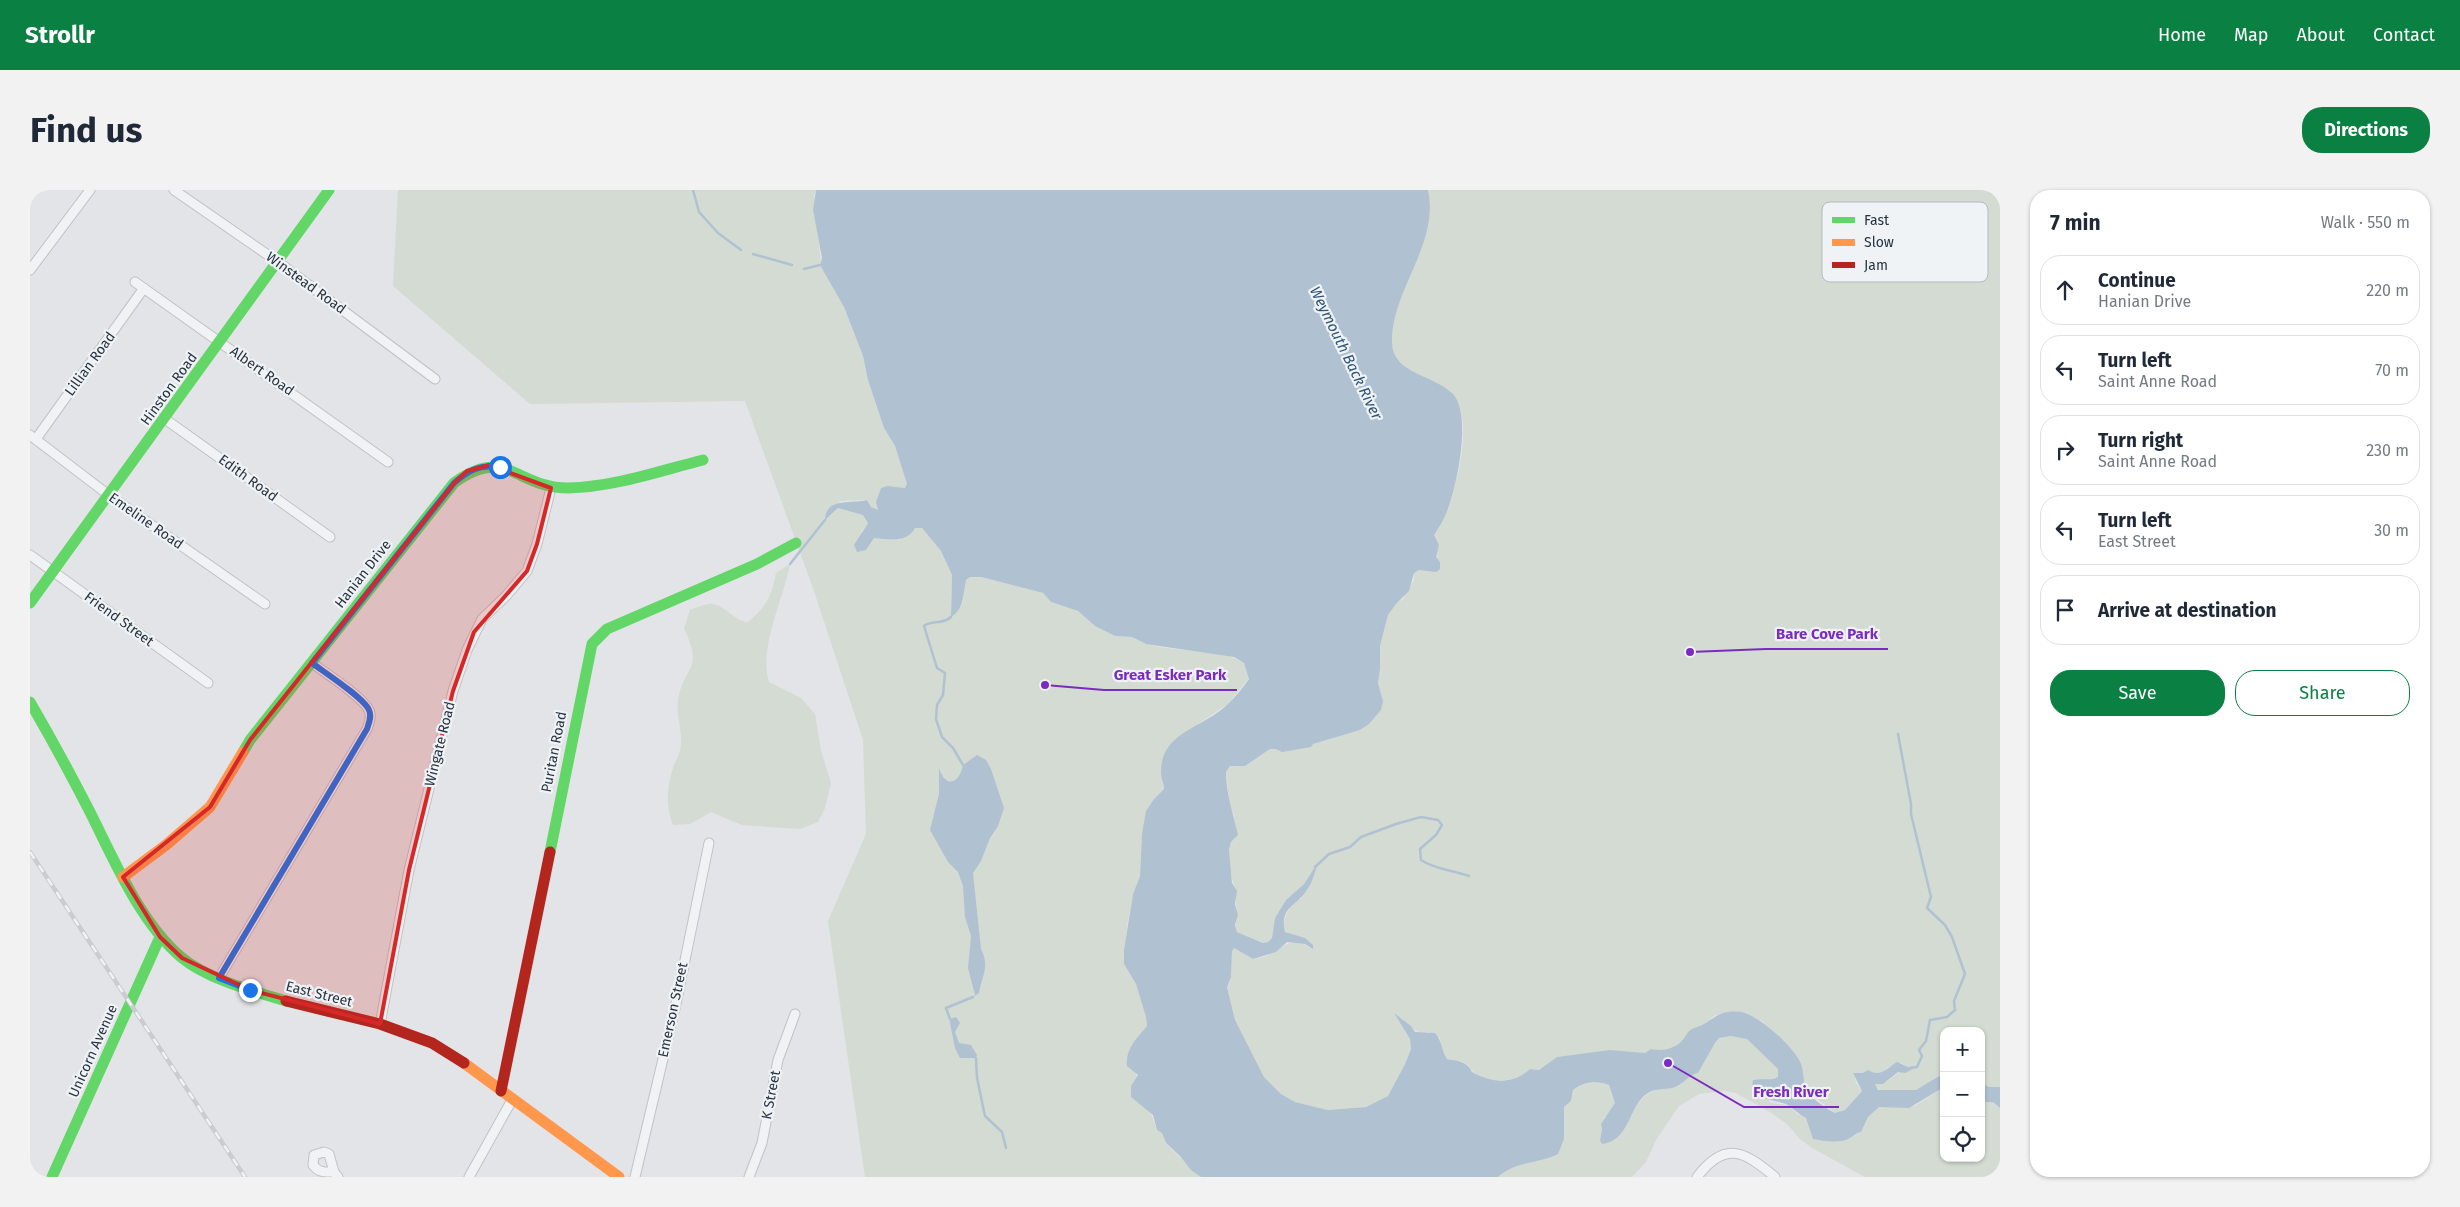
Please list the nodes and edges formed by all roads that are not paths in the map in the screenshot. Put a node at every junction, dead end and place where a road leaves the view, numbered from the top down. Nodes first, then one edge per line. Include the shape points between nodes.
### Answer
1 (90, 190) edge
2 (174, 190) edge
3 (329, 190) edge
4 (278, 262) junction
5 (30, 270) edge
6 (135, 282) dead end
7 (144, 288) junction
8 (221, 342) junction
9 (436, 379) dead end
10 (165, 419) junction
11 (33, 437) edge
12 (703, 460) dead end
13 (388, 462) dead end
14 (551, 488) junction
15 (110, 496) junction
16 (330, 537) dead end
17 (796, 543) dead end
18 (30, 555) edge
19 (53, 572) junction
20 (30, 603) edge
21 (265, 604) dead end
22 (312, 663) junction
23 (208, 683) dead end
24 (30, 702) edge
25 (708, 843) dead end
26 (123, 877) junction
27 (160, 937) junction
28 (219, 978) junction
29 (795, 1014) dead end
30 (380, 1024) junction
31 (501, 1091) junction
32 (512, 1100) junction
33 (52, 1177) edge
34 (469, 1177) edge
35 (619, 1177) edge
36 (635, 1177) edge
37 (749, 1177) edge
38 (1697, 1177) edge
39 (1776, 1177) edge

1 - 5 street
2 - 4 street, Winstead Road
3 - 4 street, Hinston Road
4 - 8 street, Hinston Road
4 - 9 street, Winstead Road
6 - 7 street, Albert Road
7 - 8 street, Albert Road
7 - 11 street, Lillian Road
8 - 10 street, Hinston Road
8 - 13 street, Albert Road
10 - 15 street, Hinston Road
10 - 16 street, Edith Road
11 - 15 street, Emeline Road
12 - 14 street, Hanian Drive via 602,484
14 - 22 street, Hanian Drive via 500,467 488,465 467,471 454,483
14 - 30 street, Wingate Road via 538,544 527,571 482,619 453,691 409,870
15 - 19 street, Hinston Road
15 - 21 street, Emeline Road
17 - 31 street, Puritan Road via 757,564 607,629 592,644
18 - 19 street, Friend Street
19 - 20 street, Hinston Road
19 - 23 street, Friend Street
22 - 26 street, Hanian Drive via 246,746 210,807 166,846
22 - 28 street via 364,703 370,712 370,720
24 - 26 street, East Street via 65,762
25 - 36 street, Emerson Street via 676,1004
26 - 27 street, East Street
27 - 28 street, East Street via 182,958
27 - 33 street, Unicorn Avenue
28 - 30 street, East Street via 307,1008
29 - 37 street, K Street via 778,1060 762,1143
30 - 31 street, East Street via 432,1043
31 - 32 street, East Street
32 - 34 street
32 - 35 street, East Street
38 - 39 street via 1715,1157 1735,1153 1748,1157

